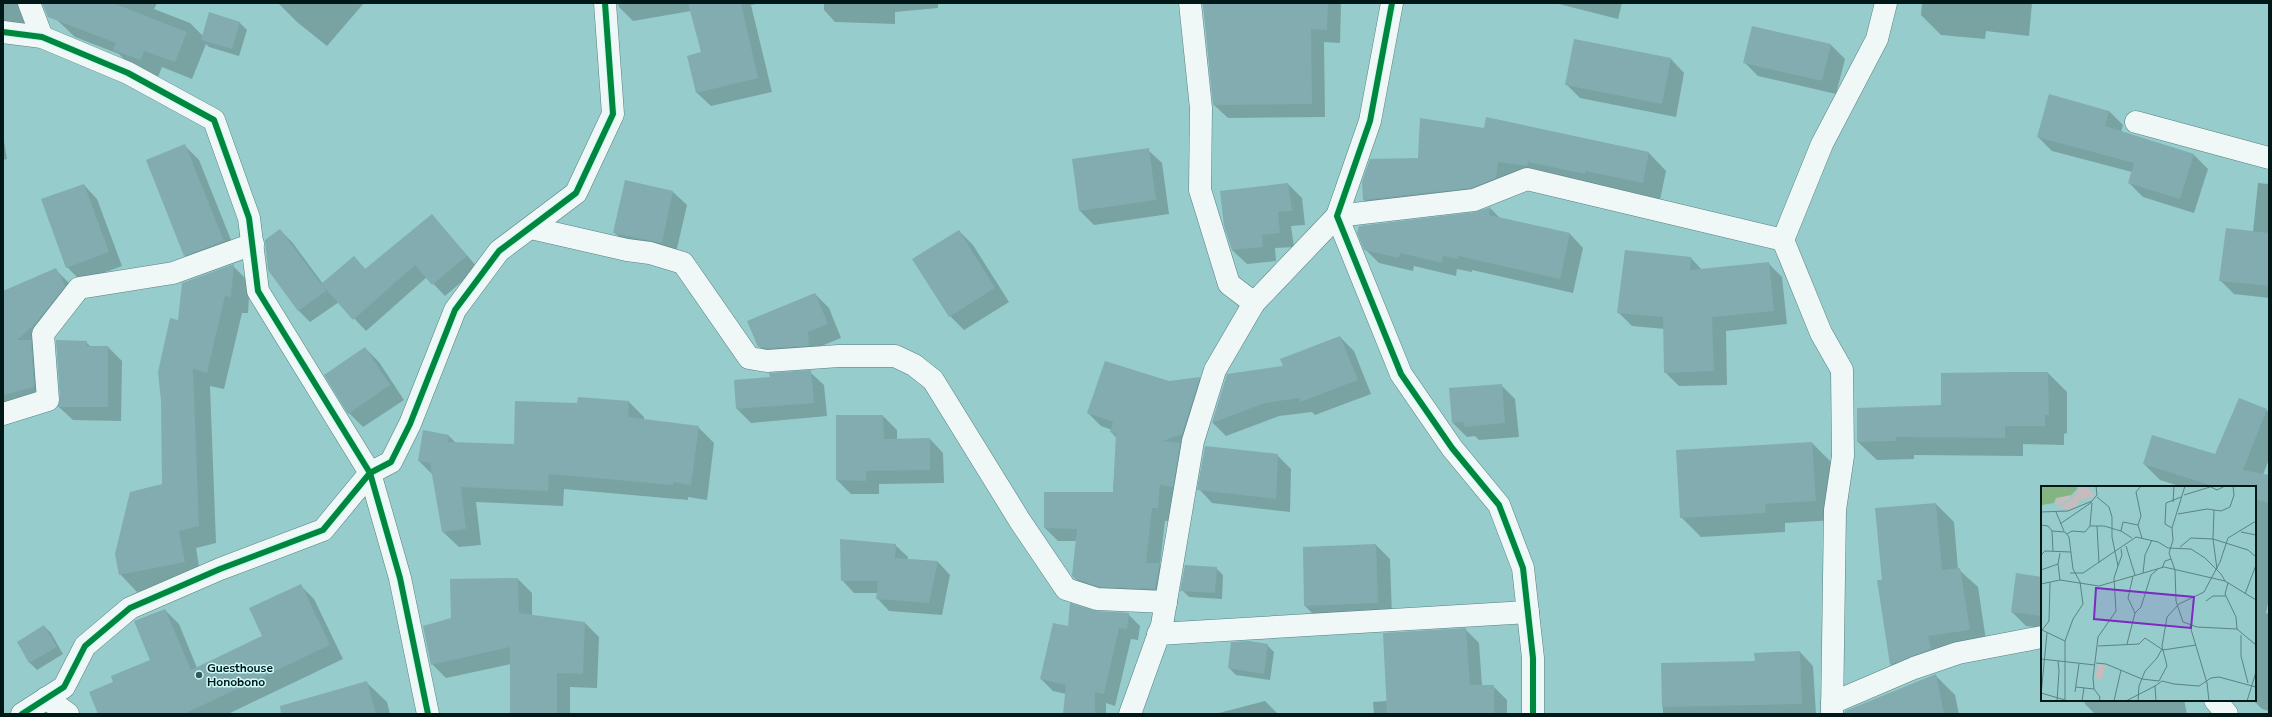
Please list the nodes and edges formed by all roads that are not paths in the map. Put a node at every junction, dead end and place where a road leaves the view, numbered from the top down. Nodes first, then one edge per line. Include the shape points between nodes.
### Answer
1 (29, 3) edge
2 (605, 3) edge
3 (1190, 3) edge
4 (1392, 3) edge
5 (1886, 3) edge
6 (3, 32) edge
7 (42, 37) junction
8 (2136, 122) dead end
9 (2269, 158) edge
10 (1337, 216) junction
11 (531, 228) junction
12 (1783, 240) junction
13 (253, 244) junction
14 (1254, 303) junction
15 (3, 414) edge
16 (370, 473) junction
17 (1166, 602) junction
18 (1528, 612) junction
19 (1158, 634) junction
20 (2041, 637) edge
21 (46, 698) junction
22 (2216, 701) edge
23 (1832, 708) edge
24 (22, 714) edge
25 (68, 714) edge
26 (428, 714) edge
27 (1130, 714) edge
28 (1533, 714) edge
29 (2227, 714) edge

1 - 7 street
2 - 11 street via 613,114 576,193
3 - 14 street via 1201,108 1200,190 1229,284
4 - 10 street via 1370,121
5 - 12 street via 1877,39 1822,144
6 - 7 street
7 - 13 street via 128,73 214,120 249,218
8 - 9 street
10 - 12 street via 1474,200 1527,179
10 - 14 street
10 - 18 street via 1401,374 1452,448 1499,505 1523,568
11 - 16 street via 499,252 455,310 410,424 391,462
11 - 17 street via 650,253 683,263 749,358 767,361 839,356 895,356 914,365 933,380 1020,521 1066,589 1097,599
12 - 23 street via 1821,333 1842,370 1844,456 1836,510
13 - 15 street via 173,273 79,288 43,334 48,400
13 - 16 street via 258,291
14 - 17 street via 1215,370 1193,441
16 - 21 street via 323,530 220,569 130,608 85,646 64,687
16 - 26 street via 400,578
17 - 19 street
18 - 19 street
18 - 28 street via 1533,658
19 - 27 street
20 - 23 street via 1958,654 1914,668
21 - 24 street
21 - 25 street
22 - 29 street

